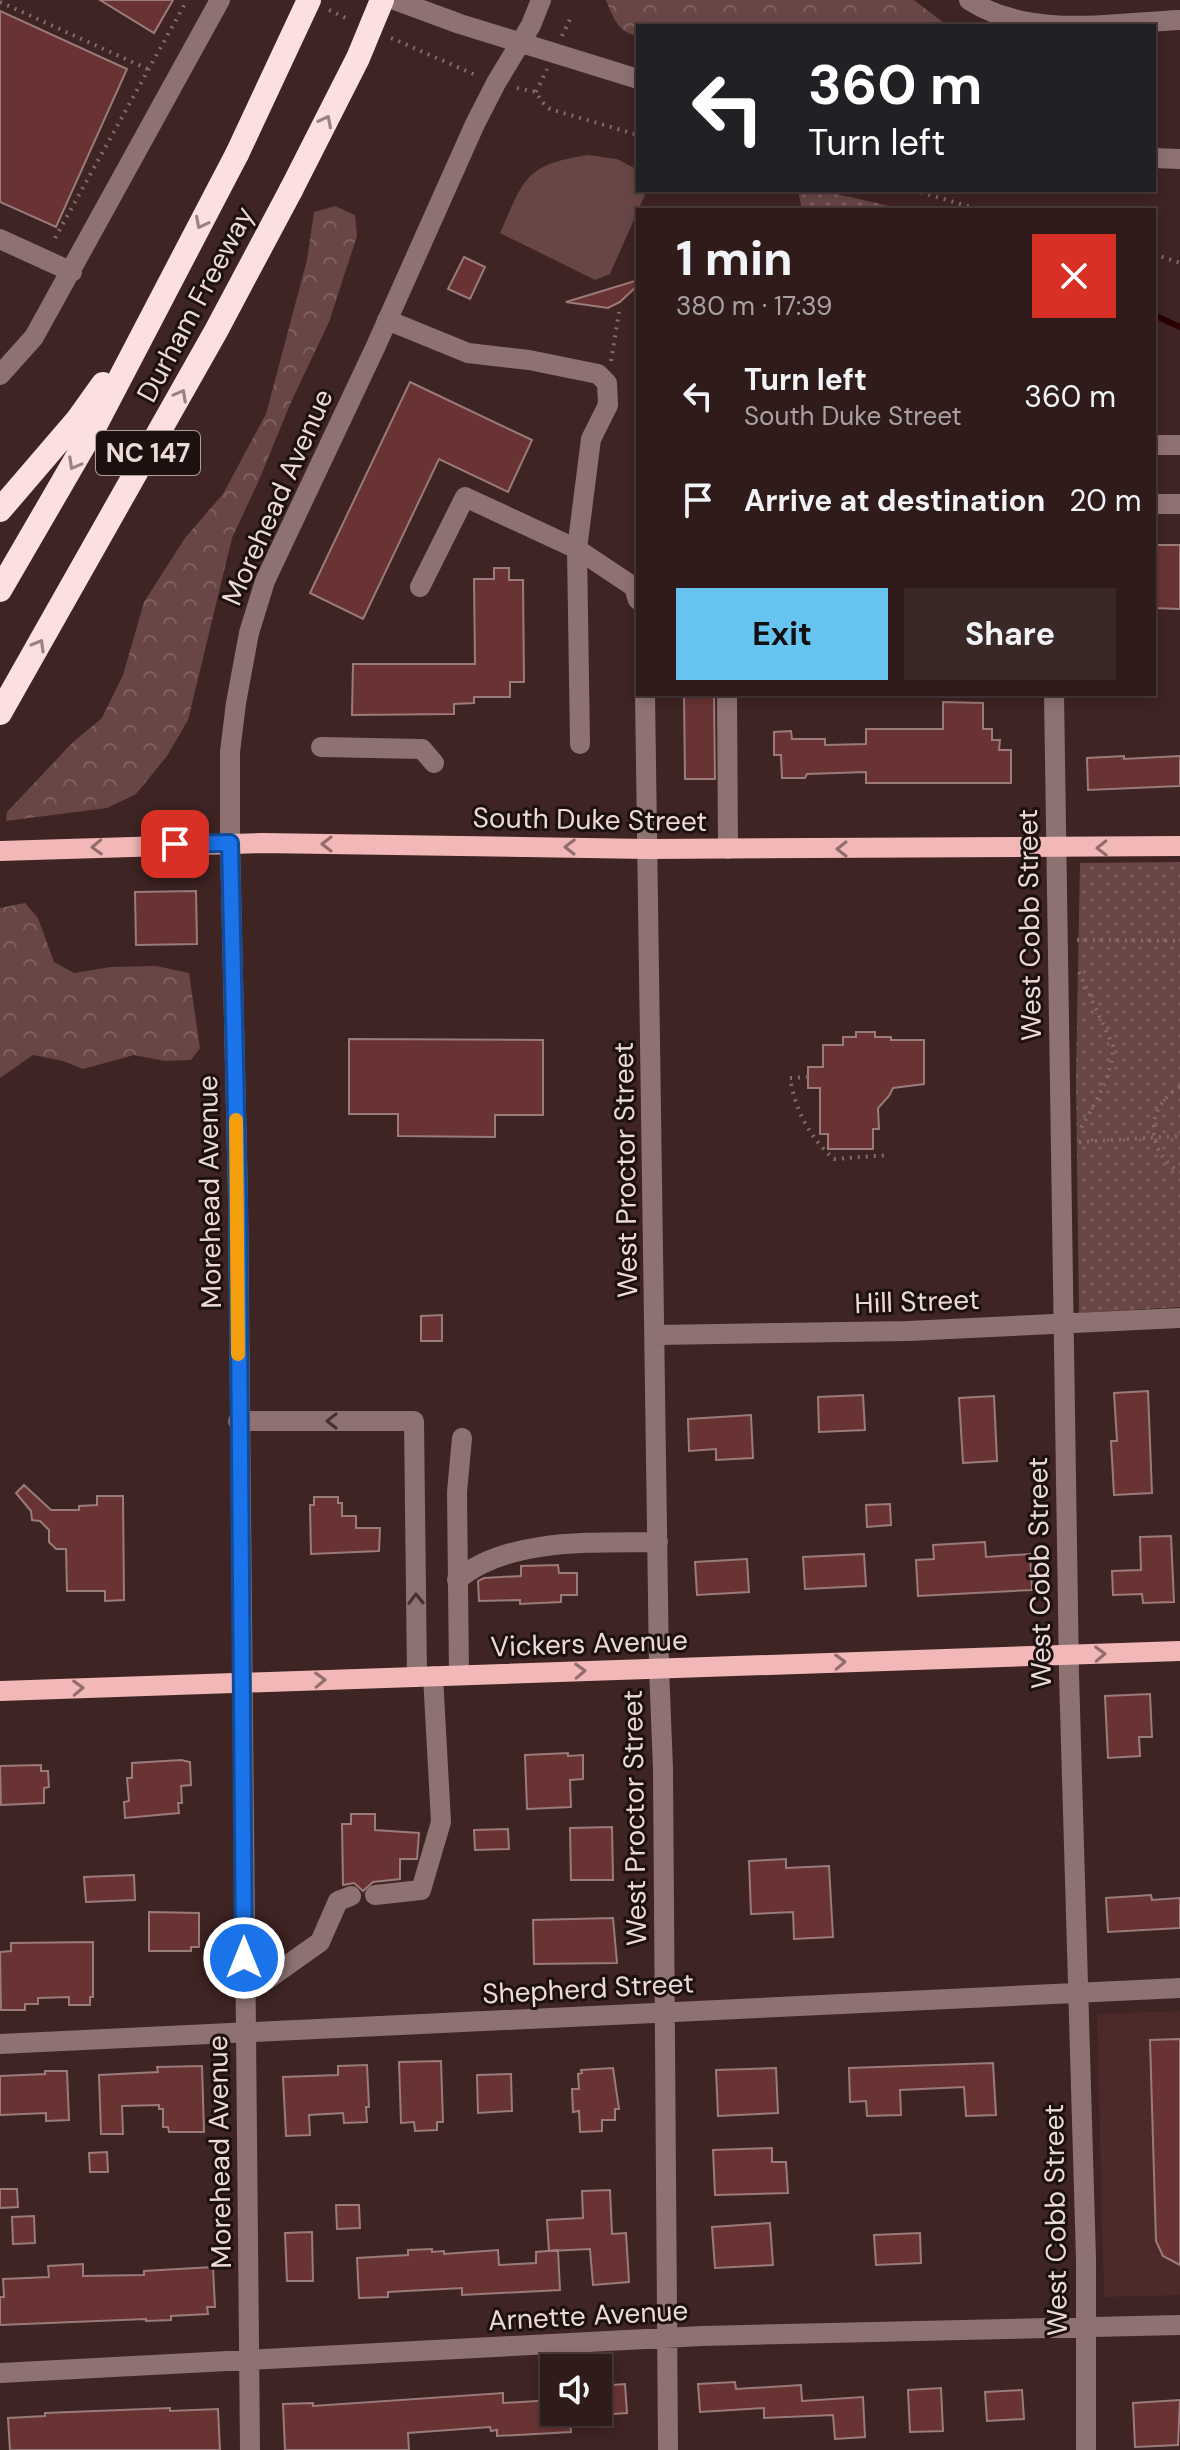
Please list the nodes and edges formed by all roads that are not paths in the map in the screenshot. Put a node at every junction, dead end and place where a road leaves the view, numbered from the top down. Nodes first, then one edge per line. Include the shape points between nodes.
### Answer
1 (220, 0) edge
2 (309, 0) edge
3 (382, 0) edge
4 (395, 0) edge
5 (541, 0) edge
6 (969, 0) edge
7 (1180, 20) edge
8 (521, 43) junction
9 (636, 78) edge
10 (1156, 158) edge
11 (1180, 159) edge
12 (0, 239) edge
13 (72, 272) junction
14 (163, 296) junction
15 (387, 320) junction
16 (0, 375) edge
17 (1156, 445) edge
18 (1180, 445) edge
19 (1156, 504) edge
20 (1180, 504) edge
21 (0, 510) edge
22 (577, 549) junction
23 (420, 587) dead end
24 (0, 590) edge
25 (636, 594) edge
26 (645, 696) edge
27 (727, 696) edge
28 (1054, 696) edge
29 (0, 713) edge
30 (580, 744) dead end
31 (321, 747) dead end
32 (434, 763) dead end
33 (230, 843) junction
34 (1180, 846) edge
35 (1056, 848) junction
36 (648, 849) junction
37 (728, 849) junction
38 (0, 851) edge
39 (1180, 1318) edge
40 (1064, 1323) junction
41 (656, 1335) junction
42 (238, 1421) junction
43 (462, 1438) dead end
44 (658, 1542) junction
45 (457, 1580) junction
46 (1180, 1651) edge
47 (1069, 1655) junction
48 (659, 1668) junction
49 (459, 1675) junction
50 (425, 1676) junction
51 (242, 1683) junction
52 (0, 1691) edge
53 (375, 1895) dead end
54 (351, 1896) dead end
55 (1180, 1988) edge
56 (245, 1989) junction
57 (1077, 1992) junction
58 (666, 2011) junction
59 (245, 2034) junction
60 (0, 2044) edge
61 (1180, 2325) edge
62 (1086, 2328) junction
63 (667, 2338) junction
64 (249, 2362) junction
65 (0, 2373) edge
66 (250, 2450) edge
67 (668, 2450) edge
68 (1086, 2450) edge

1 - 13 street
2 -> 14 highway, Durham Freeway / NC 147, bridge
29 -> 3 highway, Durham Freeway / NC 147, bridge via 216,331 358,58
4 - 8 street
5 - 8 street, Morehead Avenue
6 - 7 street via 1004,18 1035,24
8 - 9 street
8 - 15 street, Morehead Avenue via 475,124
10 - 11 street
12 - 13 street
13 - 16 street via 34,337
14 - 21 highway via 78,419
14 -> 24 highway, Durham Freeway / NC 147
15 - 22 street via 468,353 598,374 607,383 608,405 591,439
15 - 33 street, Morehead Avenue via 257,605 230,752
17 - 18 street
19 - 20 street
22 - 23 street via 465,497
22 - 25 street
22 - 30 street
26 - 36 street, West Proctor Street
27 - 37 street
28 - 35 street, West Cobb Street
31 - 32 street via 422,749
36 -> 33 main road, South Duke Street
33 -> 38 main road, South Duke Street
33 - 42 street, Morehead Avenue
34 -> 35 main road, South Duke Street
35 -> 37 main road, South Duke Street
35 - 40 street, West Cobb Street via 1070,1143
36 - 37 main road, South Duke Street
36 - 41 street, West Proctor Street
39 - 40 street, Hill Street
40 - 41 street, Hill Street
40 - 47 street, West Cobb Street
41 - 44 street, West Proctor Street
50 -> 42 street via 414,1421
42 - 51 street, Morehead Avenue
43 - 45 street
44 - 45 street via 524,1551 472,1568
44 - 48 street, West Proctor Street
45 - 49 street
47 -> 46 main road, Vickers Avenue
48 -> 47 main road, Vickers Avenue
47 - 57 street, West Cobb Street
49 -> 48 main road, Vickers Avenue
48 - 58 street, West Proctor Street
49 - 50 main road, Vickers Avenue
51 -> 50 main road, Vickers Avenue
50 - 53 street via 441,1822 421,1890
52 -> 51 main road, Vickers Avenue
51 - 56 street, Morehead Avenue
54 - 56 street via 338,1901 320,1942
55 - 57 street, Shepherd Street
56 - 59 street, Morehead Avenue
57 - 58 street, Shepherd Street
57 - 62 street, West Cobb Street
58 - 59 street, Shepherd Street
58 - 63 street, West Proctor Street
59 - 60 street, Shepherd Street
59 - 64 street, Morehead Avenue
61 - 62 street, Arnette Avenue
62 - 63 street, Arnette Avenue
62 - 68 street, West Cobb Street
63 - 64 street, Arnette Avenue
63 - 67 street, West Proctor Street
64 - 65 street, Arnette Avenue
64 - 66 street, Morehead Avenue

